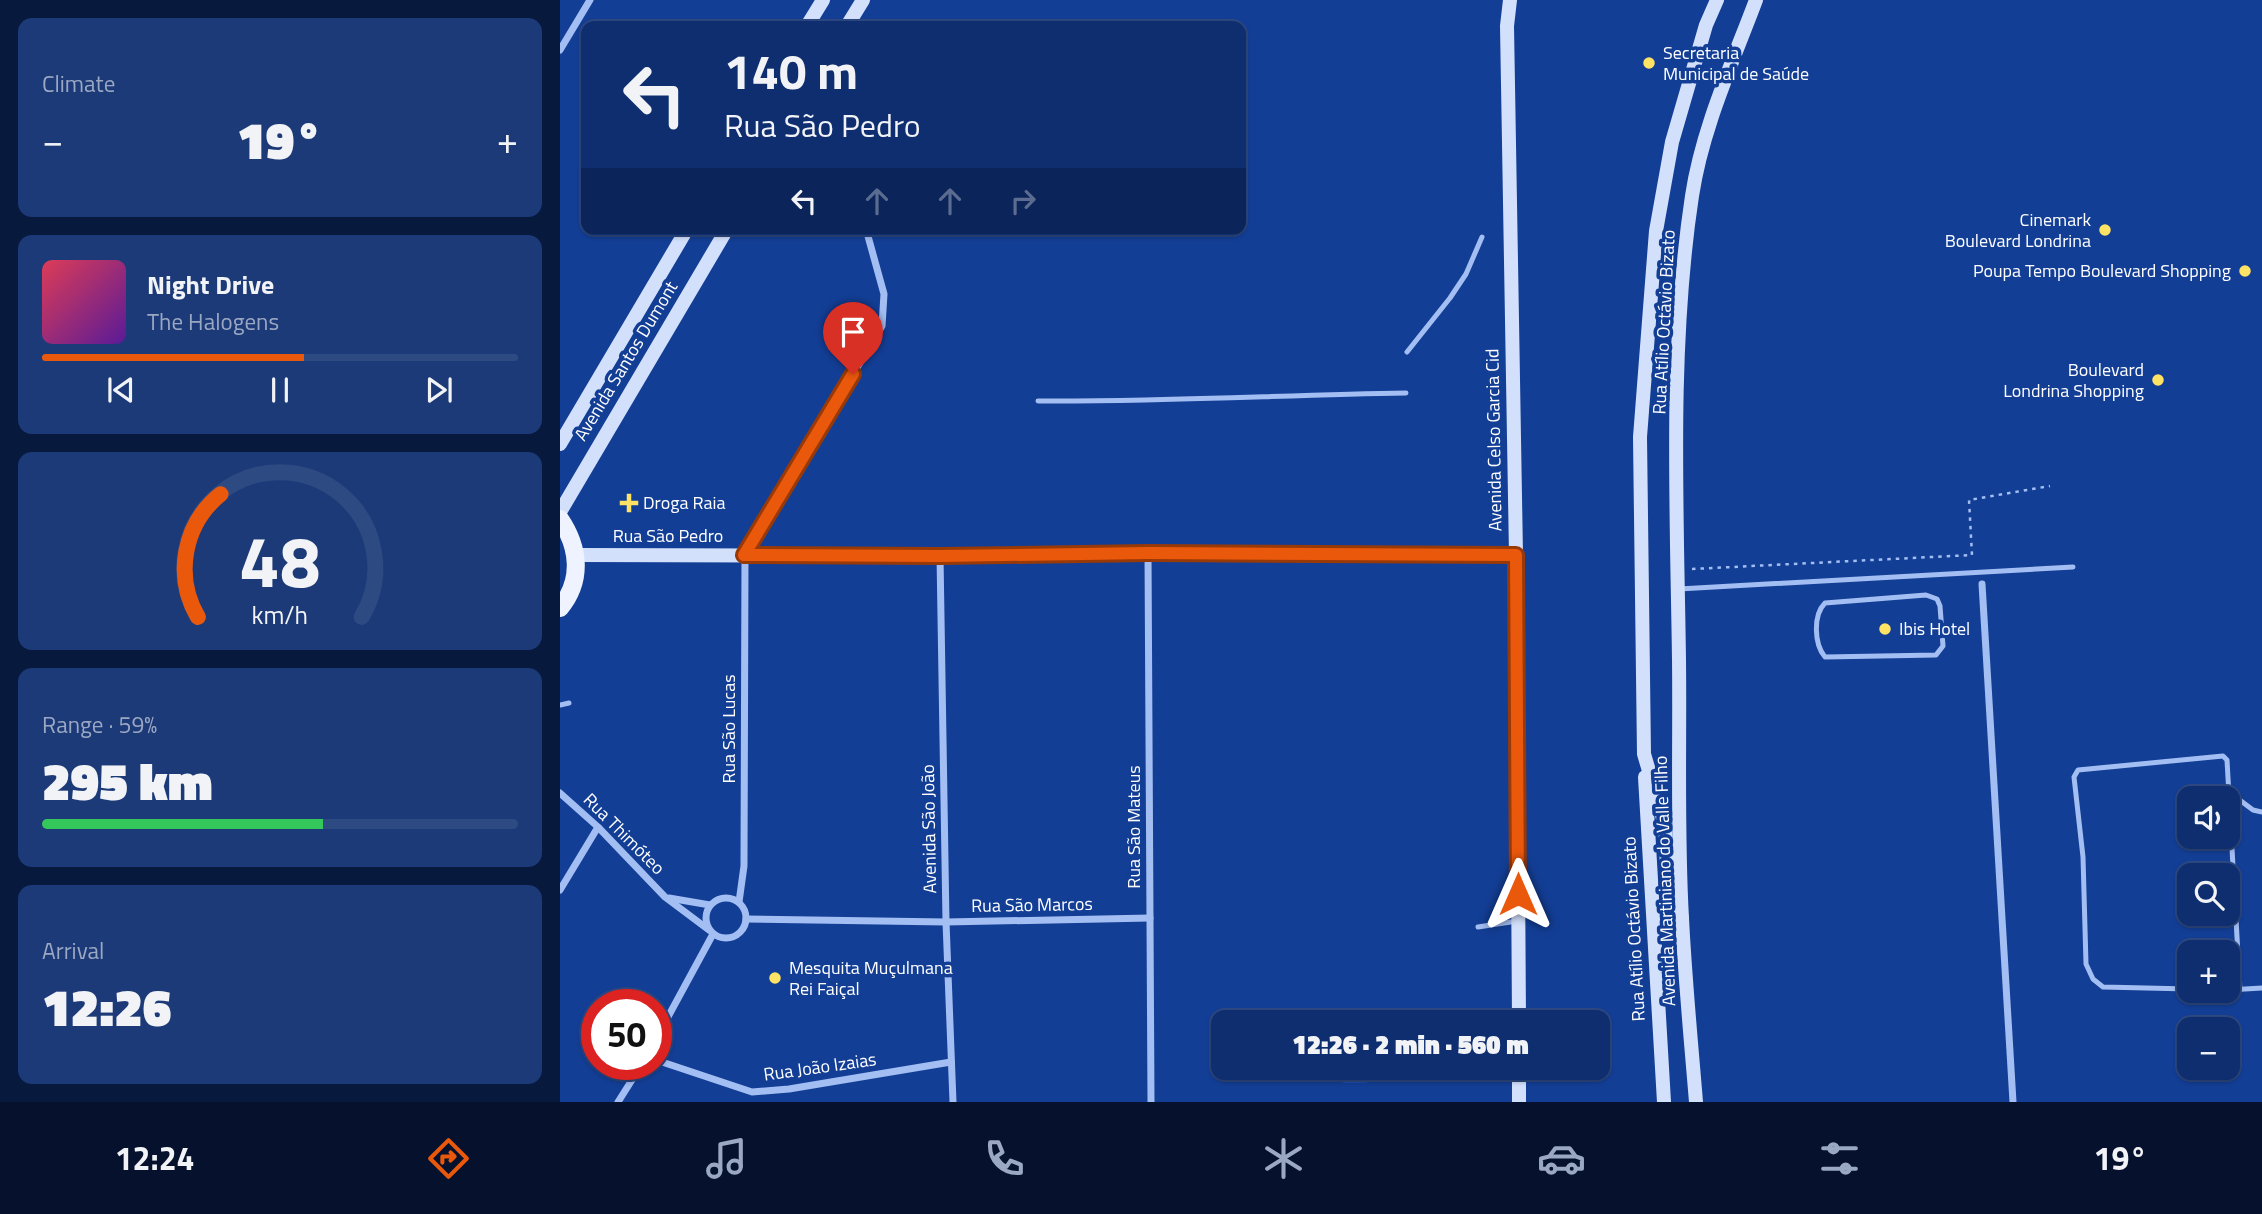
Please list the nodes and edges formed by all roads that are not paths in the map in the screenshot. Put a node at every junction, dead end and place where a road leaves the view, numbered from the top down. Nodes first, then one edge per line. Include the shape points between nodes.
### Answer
1 (590, 0) edge
2 (823, 0) edge
3 (863, 0) edge
4 (1502, 0) edge
5 (1510, 0) edge
6 (1717, 0) edge
7 (1756, 0) edge
8 (810, 21) edge
9 (850, 21) edge
10 (1507, 26) junction
11 (560, 50) edge
12 (683, 235) edge
13 (723, 235) edge
14 (868, 235) edge
15 (1482, 237) dead end
16 (1407, 352) dead end
17 (1406, 393) dead end
18 (1038, 401) dead end
19 (560, 444) edge
20 (560, 512) edge
21 (560, 519) edge
22 (1148, 553) junction
23 (576, 555) junction
24 (744, 555) junction
25 (1516, 555) junction
26 (940, 556) junction
27 (2073, 566) dead end
28 (1982, 584) dead end
29 (1676, 590) junction
30 (560, 608) edge
31 (1819, 646) joint
32 (1679, 657) joint
33 (569, 703) dead end
34 (560, 705) edge
35 (1644, 754) junction
36 (2229, 786) edge
37 (560, 793) edge
38 (2240, 800) edge
39 (2262, 812) edge
40 (598, 827) junction
41 (2232, 849) edge
42 (560, 890) edge
43 (665, 897) junction
44 (739, 902) junction
45 (710, 905) junction
46 (1150, 918) junction
47 (1682, 918) junction
48 (746, 919) junction
49 (1518, 921) junction
50 (946, 922) junction
51 (1478, 927) dead end
52 (711, 932) junction
53 (2237, 940) edge
54 (2262, 988) edge
55 (2177, 989) edge
56 (2240, 990) edge
57 (672, 1008) edge
58 (1519, 1010) edge
59 (951, 1062) junction
60 (672, 1065) edge
61 (632, 1080) edge
62 (1519, 1080) edge
63 (618, 1102) edge
64 (953, 1102) edge
65 (1152, 1102) edge
66 (1519, 1102) edge
67 (1664, 1102) edge
68 (1696, 1102) edge
69 (2012, 1102) edge

1 - 11 street
2 - 8 street
3 - 9 street
4 - 10 street, Avenida Celso Garcia Cid
5 - 10 street, Avenida Celso Garcia Cid
6 - 35 street via 1672,142 1656,231 1640,438
7 - 29 street, Rua Atílio Octávio Bizato via 1703,145 1692,195 1680,328
10 - 25 street, Avenida Celso Garcia Cid
12 - 19 street, Avenida Santos Dumont
13 - 20 street, Avenida Santos Dumont
14 - 24 street via 884,294 882,326
15 - 16 lane via 1466,274
17 - 18 lane
21 - 23 main road
22 - 25 street, Rua São Pedro
22 - 26 street, Rua São Pedro
22 - 46 street, Rua São Mateus
23 - 24 street, Rua São Pedro
23 - 30 main road via 575,578
24 - 26 street, Rua São Pedro
24 - 44 street, Rua São Lucas via 744,866
25 - 49 street, Avenida Celso Garcia Cid
26 - 50 street, Avenida São João
27 - 29 lane
28 - 69 street
29 - 32 street, Rua Atílio Octávio Bizato
31 - 31 lane via 1825,657 1936,655 1943,646 1940,606 1937,599 1926,595 1825,603 1817,617
32 - 47 street, Avenida Martiniano do Valle Filho
33 - 34 lane
35 - 47 street via 1665,825 1670,909
35 - 67 street, Rua Atílio Octávio Bizato
36 - 55 lane via 2223,756 2078,770 2074,778 2083,858 2086,964 2103,987
37 - 40 street, Rua Thimóteo
38 - 39 lane
40 - 42 street
40 - 43 street, Rua Thimóteo
41 - 53 lane
43 - 45 street, Rua Thimóteo
43 - 52 street, Rua Thimóteo
44 - 45 street via 721,898
44 - 48 street
45 - 52 street via 706,917
46 - 50 street, Rua São Marcos
46 - 65 street, Rua São Mateus
47 - 68 street, Avenida Martiniano do Valle Filho
48 - 50 street, Rua São Marcos
48 - 52 street via 738,935 726,939
49 - 51 lane
49 - 58 street, Avenida Celso Garcia Cid
50 - 59 street, Avenida São João
52 - 57 street
54 - 56 lane
59 - 60 street, Rua João Izaias via 752,1092
59 - 64 street, Avenida São João
61 - 63 street
62 - 66 street

